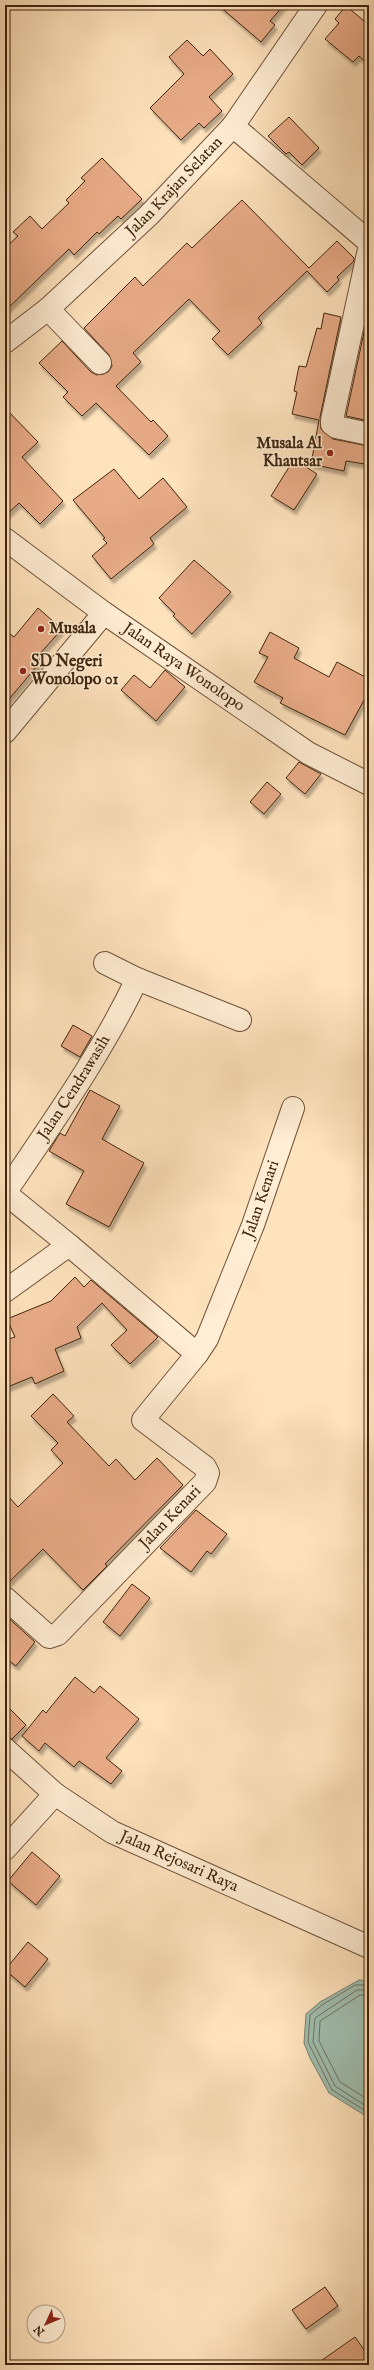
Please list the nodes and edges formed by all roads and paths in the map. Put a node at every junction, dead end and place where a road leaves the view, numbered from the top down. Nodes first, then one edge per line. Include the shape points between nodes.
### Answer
1 (316, 5) edge
2 (233, 126) junction
3 (369, 242) edge
4 (369, 249) edge
5 (48, 309) junction
6 (5, 342) edge
7 (100, 363) dead end
8 (369, 434) edge
9 (5, 538) edge
10 (104, 613) junction
11 (5, 732) edge
12 (369, 784) edge
13 (105, 963) dead end
14 (137, 979) junction
15 (240, 1020) dead end
16 (293, 1108) dead end
17 (5, 1193) edge
18 (69, 1245) junction
19 (5, 1291) edge
20 (197, 1354) junction
21 (5, 1598) edge
22 (5, 1749) edge
23 (55, 1794) junction
24 (5, 1849) edge
25 (369, 1947) edge

1 - 2 street, Jalan Krajan Selatan
2 - 3 street
2 - 5 street, Jalan Krajan Selatan via 149,215
4 - 8 street via 332,420 336,427
5 - 6 street, Jalan Krajan Selatan
5 - 7 street
9 - 10 street, Jalan Raya Wonolopo
10 - 11 street
10 - 12 street, Jalan Raya Wonolopo via 308,753
13 - 14 street
14 - 15 street
14 - 17 street, Jalan Cendrawasih via 117,1022
16 - 20 street, Jalan Kenari via 253,1225 207,1339
17 - 18 street
18 - 19 street
18 - 20 street
20 - 21 street, Jalan Kenari via 143,1420 205,1467 208,1473 205,1482 58,1634 49,1637
22 - 23 street, Jalan Rejosari Raya
23 - 24 street
23 - 25 street, Jalan Rejosari Raya via 112,1832

